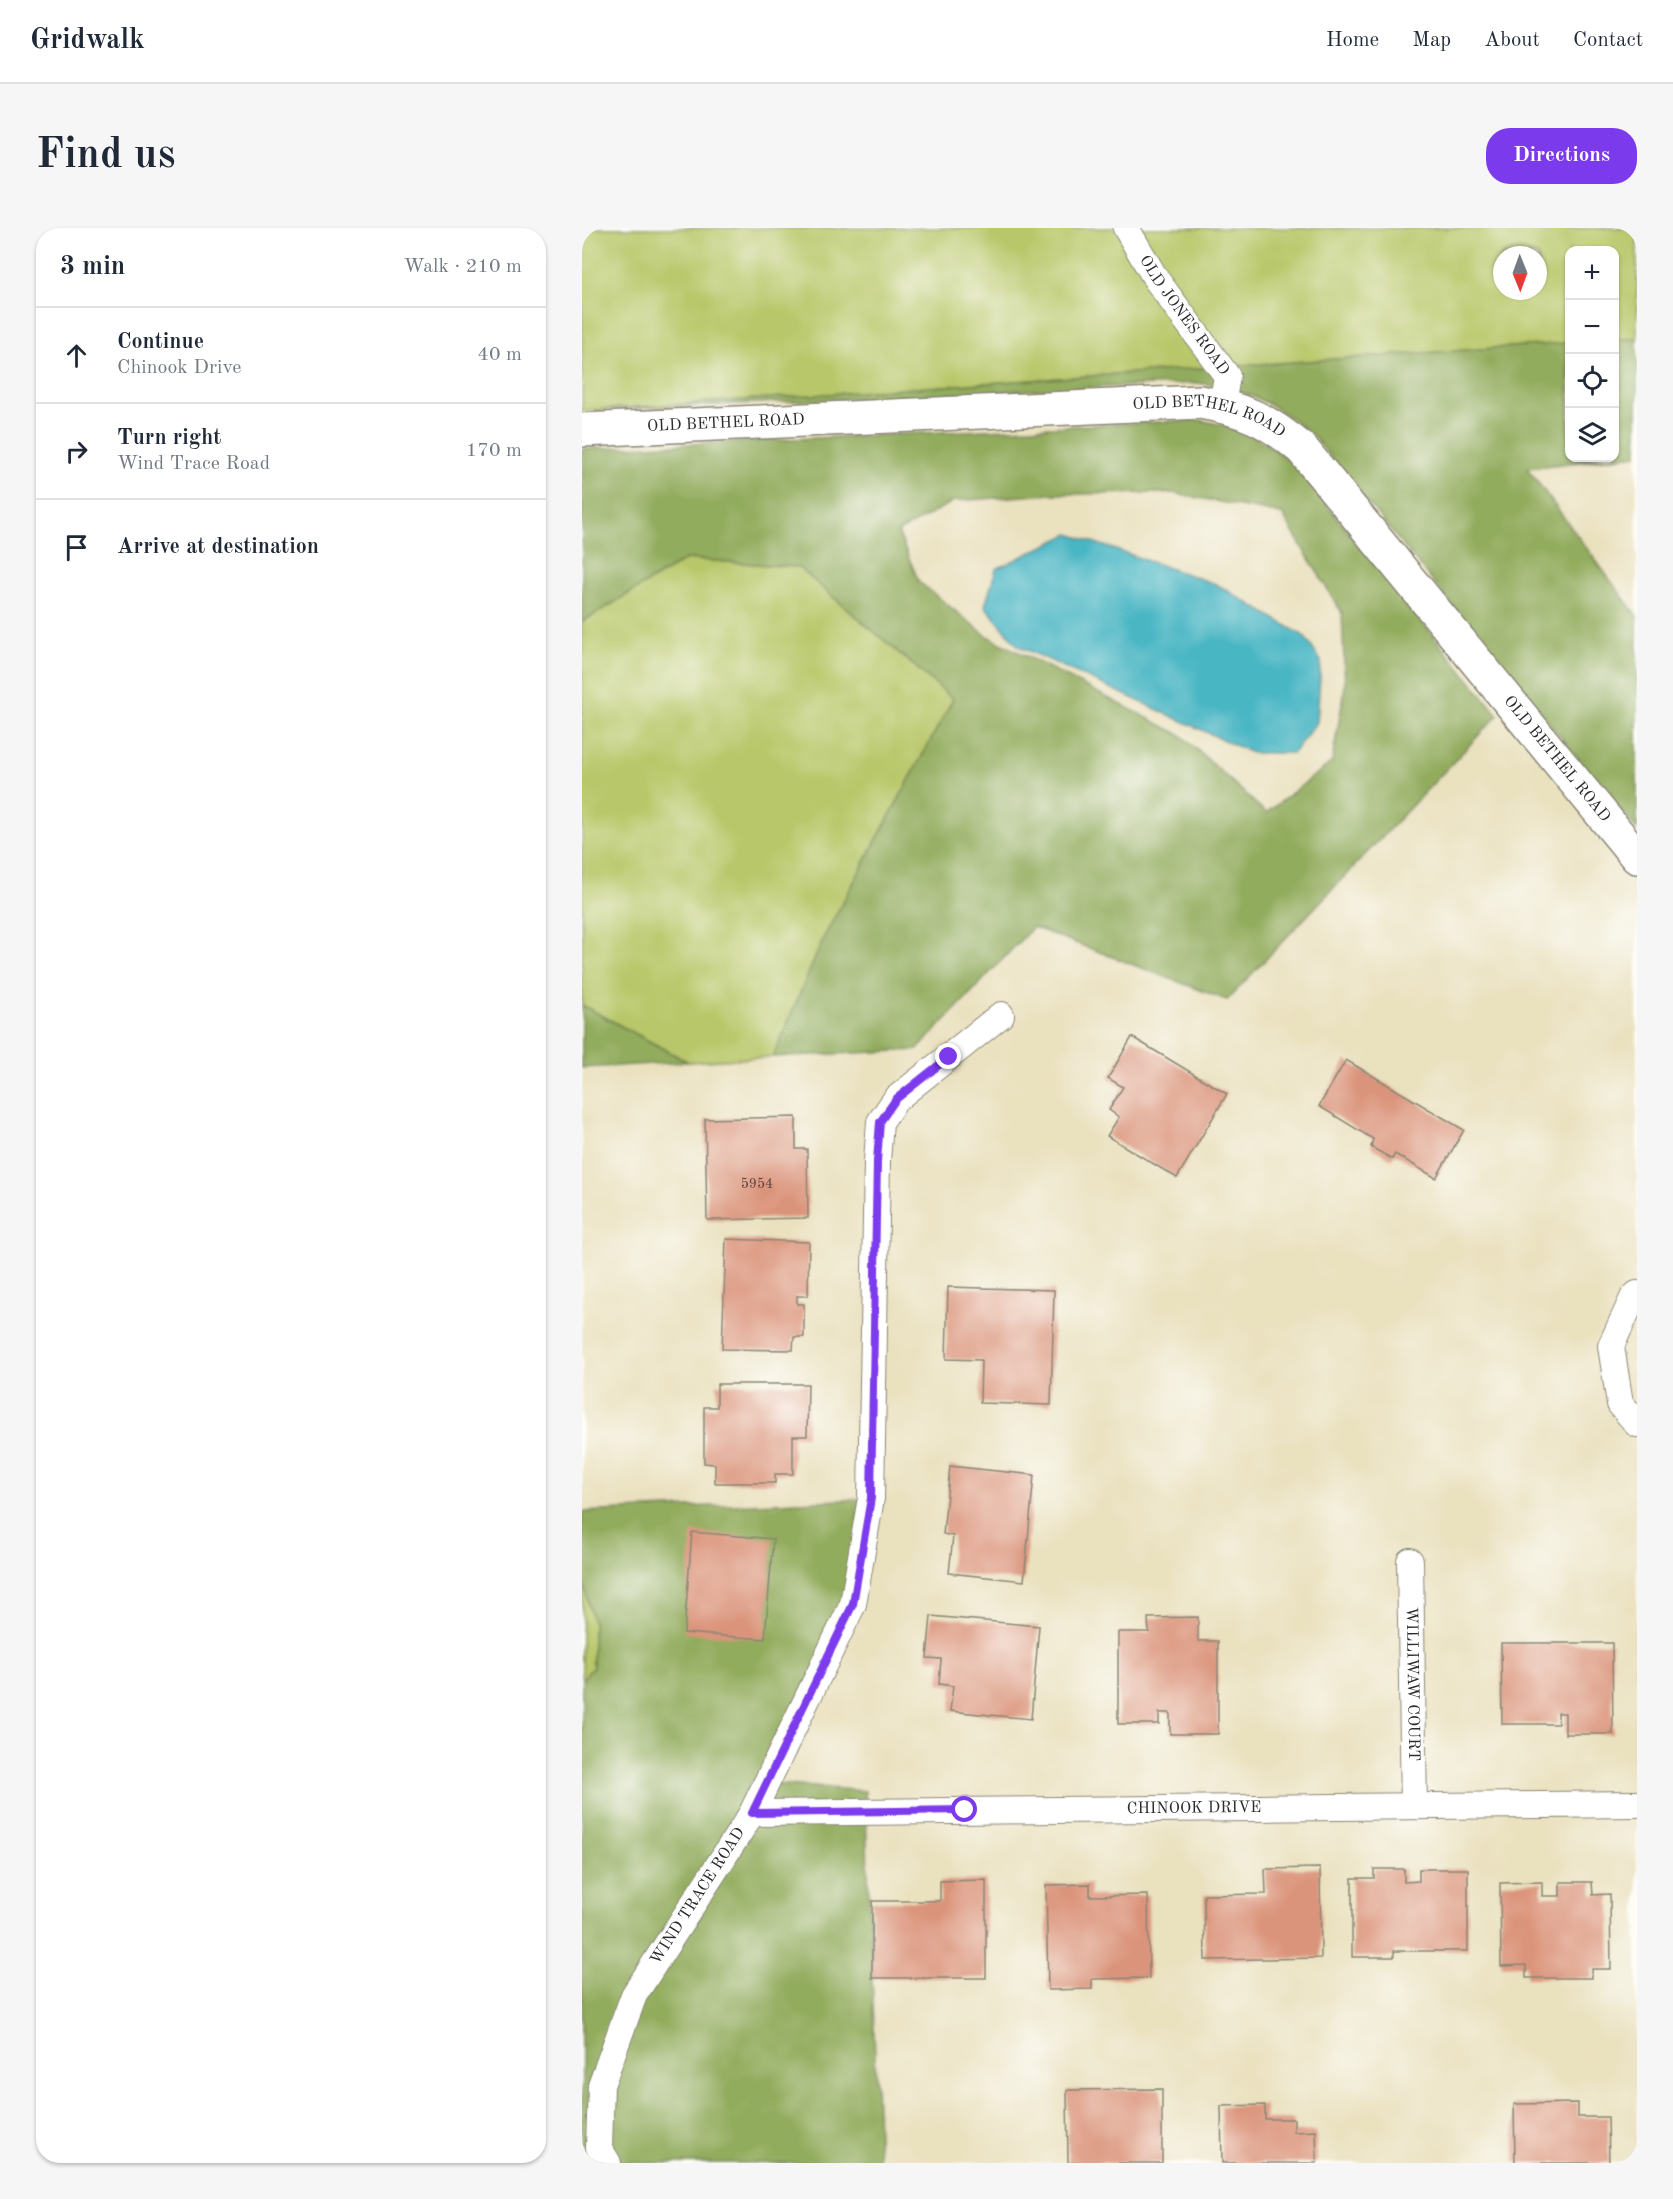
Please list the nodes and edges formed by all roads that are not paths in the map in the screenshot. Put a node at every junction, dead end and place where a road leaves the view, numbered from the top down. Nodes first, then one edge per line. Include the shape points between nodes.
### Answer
1 (1126, 228) edge
2 (1222, 405) junction
3 (582, 430) edge
4 (1637, 857) edge
5 (1001, 1015) dead end
6 (1637, 1294) edge
7 (1637, 1424) edge
8 (1410, 1561) dead end
9 (1637, 1804) edge
10 (1414, 1806) junction
11 (752, 1813) junction
12 (596, 2153) edge

1 - 2 street, OLD JONES ROAD via 1156,279 1227,376
2 - 3 street, OLD BETHEL ROAD via 1200,402
2 - 4 street, OLD BETHEL ROAD via 1273,425 1302,449
5 - 11 street, WIND TRACE ROAD via 896,1099 880,1122 871,1498 853,1604
6 - 7 street via 1611,1346 1620,1404
8 - 10 street, WILLIWAW COURT
9 - 10 street, CHINOOK DRIVE
10 - 11 street, CHINOOK DRIVE
11 - 12 street, WIND TRACE ROAD via 634,1995 601,2085

